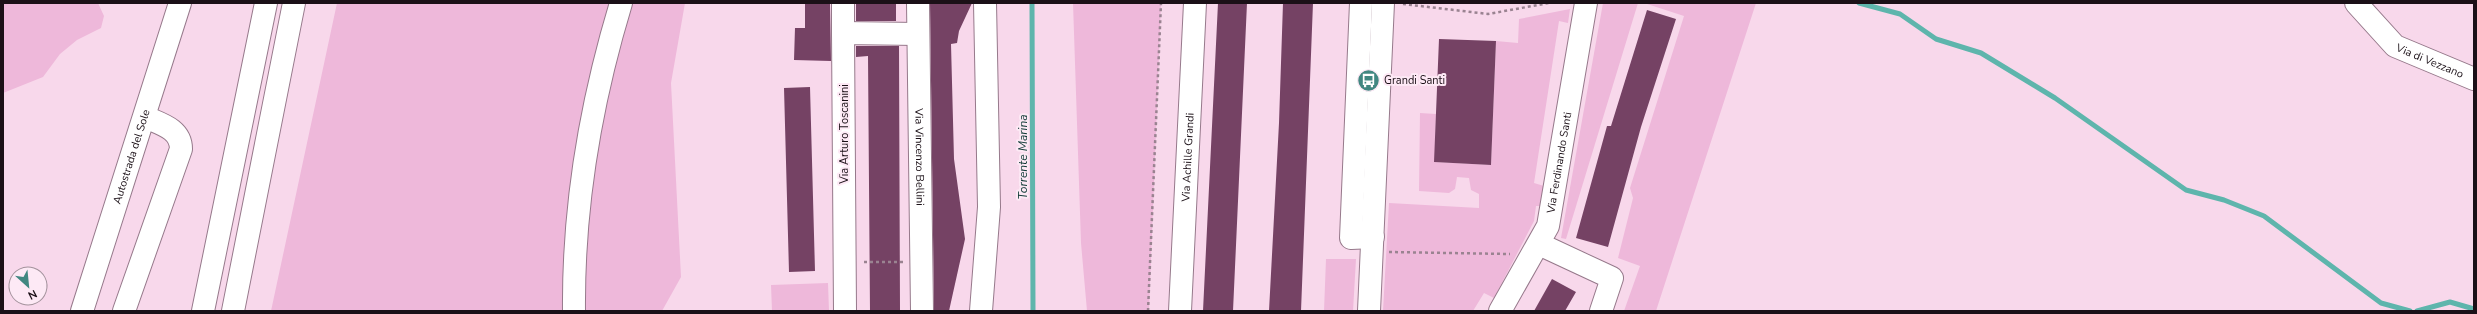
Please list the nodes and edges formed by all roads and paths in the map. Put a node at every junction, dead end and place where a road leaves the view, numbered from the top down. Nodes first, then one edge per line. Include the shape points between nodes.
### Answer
1 (180, 3) edge
2 (266, 3) edge
3 (294, 3) edge
4 (621, 3) edge
5 (843, 3) edge
6 (918, 3) edge
7 (985, 3) edge
8 (1161, 3) edge
9 (1195, 3) edge
10 (1361, 3) edge
11 (1391, 3) edge
12 (1549, 3) edge
13 (1586, 3) edge
14 (2356, 3) edge
15 (843, 33) junction
16 (918, 34) junction
17 (2474, 79) edge
18 (145, 117) junction
19 (1373, 237) junction
20 (1536, 249) junction
21 (1388, 257) dead end
22 (922, 261) junction
23 (844, 263) junction
24 (82, 311) edge
25 (124, 311) edge
26 (203, 311) edge
27 (233, 311) edge
28 (574, 311) edge
29 (845, 311) edge
30 (922, 311) edge
31 (981, 311) edge
32 (1148, 311) edge
33 (1180, 311) edge
34 (1370, 311) edge
35 (1500, 311) edge
36 (1601, 311) edge

1 - 18 main road, Autostrada del Sole
2 - 26 main road
3 - 27 main road
4 - 28 main road via 606,57 587,156 574,273
5 - 15 main road, Via Arturo Toscanini
6 - 16 main road, Via Vincenzo Bellini
7 - 31 main road via 989,207
8 - 32 path
9 - 33 main road, Via Achille Grandi
10 - 19 main road via 1351,238
11 - 12 path via 1488,14
11 - 19 main road
13 - 20 main road, Via Ferdinando Santi via 1548,226
14 - 17 main road, Via di Vezzano via 2395,46
15 - 16 main road
15 - 23 main road, Via Arturo Toscanini
16 - 22 main road, Via Vincenzo Bellini
18 - 24 main road, Autostrada del Sole
18 - 25 main road via 174,130 181,140 181,149
19 - 34 main road
20 - 21 path via 1388,252
20 - 35 main road, Via Ferdinando Santi
20 - 36 main road via 1612,278
22 - 23 path
22 - 30 main road, Via Vincenzo Bellini
23 - 29 main road, Via Arturo Toscanini

